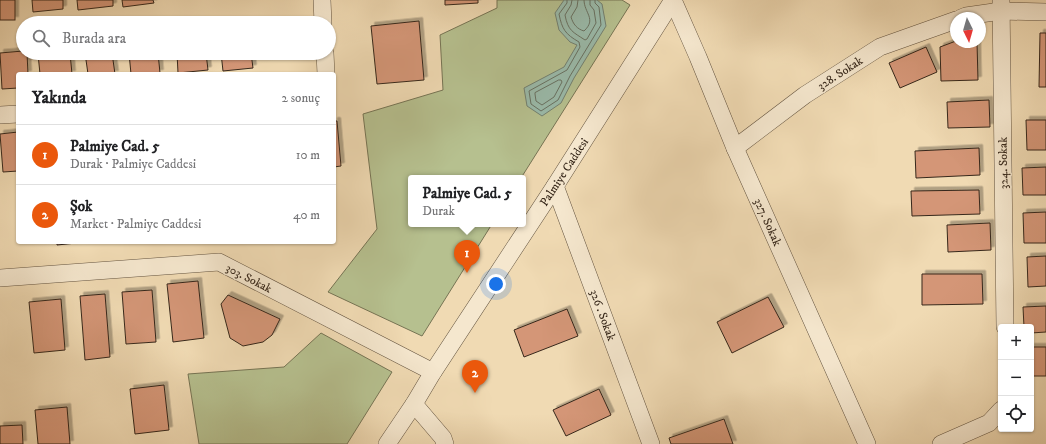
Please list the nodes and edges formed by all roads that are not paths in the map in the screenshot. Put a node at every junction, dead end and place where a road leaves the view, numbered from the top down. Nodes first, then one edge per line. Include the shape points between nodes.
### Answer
1 (322, 0) edge
2 (673, 0) edge
3 (1001, 6) edge
4 (980, 12) edge
5 (1046, 12) edge
6 (323, 16) edge
7 (950, 22) edge
8 (325, 60) edge
9 (326, 72) edge
10 (16, 114) edge
11 (0, 115) edge
12 (735, 148) junction
13 (555, 186) junction
14 (0, 278) edge
15 (1005, 324) edge
16 (433, 372) junction
17 (414, 404) junction
18 (998, 413) edge
19 (388, 444) edge
20 (445, 444) edge
21 (651, 444) edge
22 (867, 444) edge
23 (941, 444) edge

1 - 6 street
2 - 12 street, 327. Sokak
2 - 13 street, Palmiye Caddesi
3 - 4 street
3 - 5 street
3 - 15 street, 324. Sokak
7 - 12 street, 328. Sokak via 880,47 805,95
8 - 9 street
10 - 11 street
12 - 22 street, 327. Sokak
13 - 16 street, Palmiye Caddesi
13 - 21 street, 326 . Sokak
14 - 16 street, 303. Sokak via 219,262
16 - 17 street, Palmiye Caddesi
17 - 19 street, Palmiye Caddesi
17 - 20 street via 443,438
18 - 23 street via 989,423

